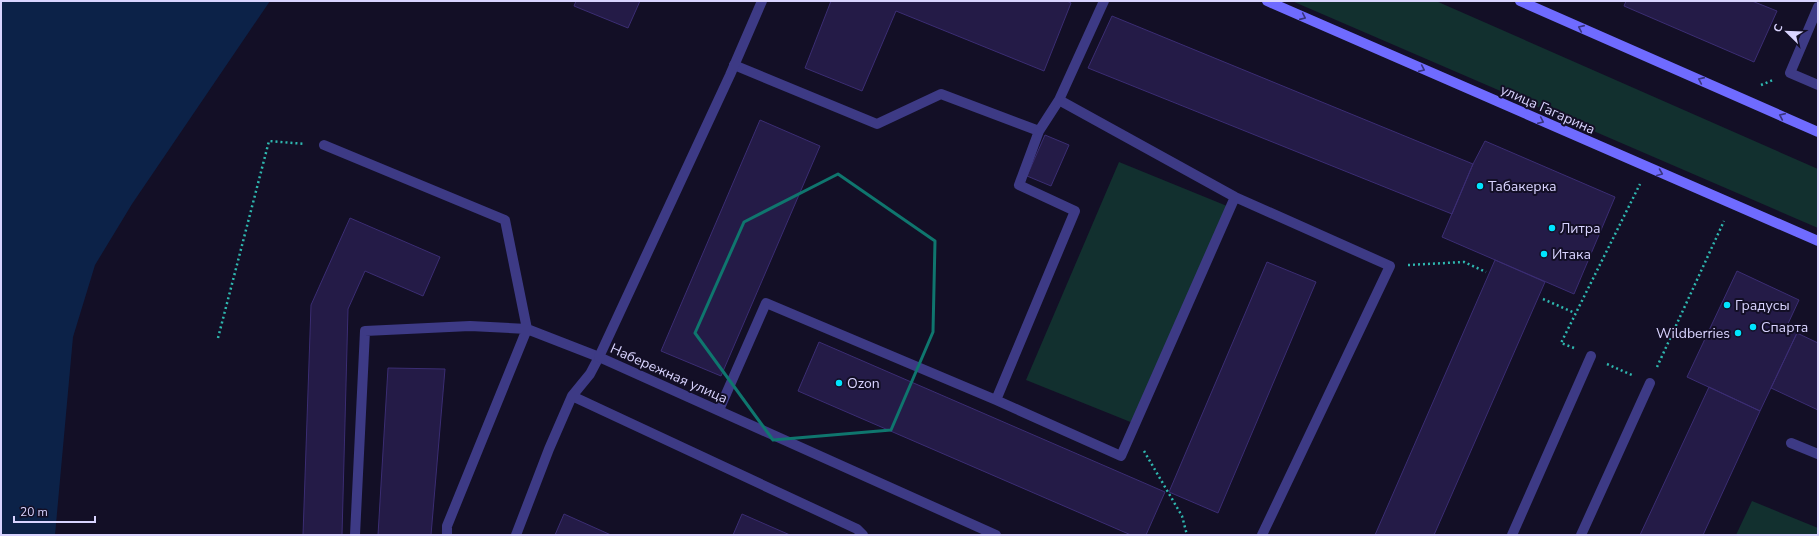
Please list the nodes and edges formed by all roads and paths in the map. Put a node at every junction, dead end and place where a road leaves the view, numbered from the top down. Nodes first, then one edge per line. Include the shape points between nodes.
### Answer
1 (762, 1) edge
2 (1104, 1) edge
3 (1267, 1) edge
4 (1520, 1) edge
5 (1818, 7) edge
6 (734, 65) junction
7 (1790, 73) junction
8 (1818, 85) edge
9 (1736, 96) junction
10 (1059, 100) junction
11 (1038, 131) junction
12 (1818, 132) edge
13 (324, 145) joint
14 (1649, 168) junction
15 (1235, 197) junction
16 (1732, 202) junction
17 (1818, 241) edge
18 (1390, 266) junction
19 (1486, 272) dead end
20 (1543, 298) dead end
21 (1574, 313) junction
22 (527, 329) junction
23 (218, 338) dead end
24 (1591, 356) junction
25 (599, 357) junction
26 (1650, 383) junction
27 (572, 396) junction
28 (996, 400) junction
29 (719, 410) junction
30 (1132, 430) junction
31 (1791, 443) dead end
32 (1818, 454) edge
33 (974, 530) edge
34 (355, 535) edge
35 (447, 535) edge
36 (516, 535) edge
37 (863, 535) edge
38 (996, 535) edge
39 (1188, 535) edge
40 (1262, 535) edge
41 (1512, 535) edge
42 (1581, 535) edge

1 - 6 street, Набережная улица
2 - 10 street
3 -> 14 street, улица Гагарина
9 -> 4 street
5 - 7 street
6 - 11 street via 877,124 941,94
6 - 25 street, Набережная улица
7 - 8 street
7 - 9 path
12 -> 9 street
10 - 11 street
10 - 15 street
11 - 28 street via 1019,185 1076,211
13 - 22 street via 505,220
13 - 23 path via 269,141
14 -> 16 street, улица Гагарина
14 - 21 path
15 - 18 street
15 - 30 street
16 - 17 street, улица Гагарина
16 - 26 path
18 - 19 path via 1464,262
18 - 40 street
20 - 21 path
21 - 24 path via 1561,343
22 - 25 street
22 - 34 street via 470,326 365,331
22 - 35 street via 447,526
24 - 26 path
24 - 41 street
25 - 27 street via 590,374
25 - 29 street, Набережная улица
26 - 42 street
27 - 36 street
27 - 37 street via 858,529
28 - 29 street via 766,303
28 - 30 street via 1121,456
29 - 33 street, Набережная улица
30 - 39 path via 1182,516
31 - 32 street
33 - 38 street, Набережная улица

